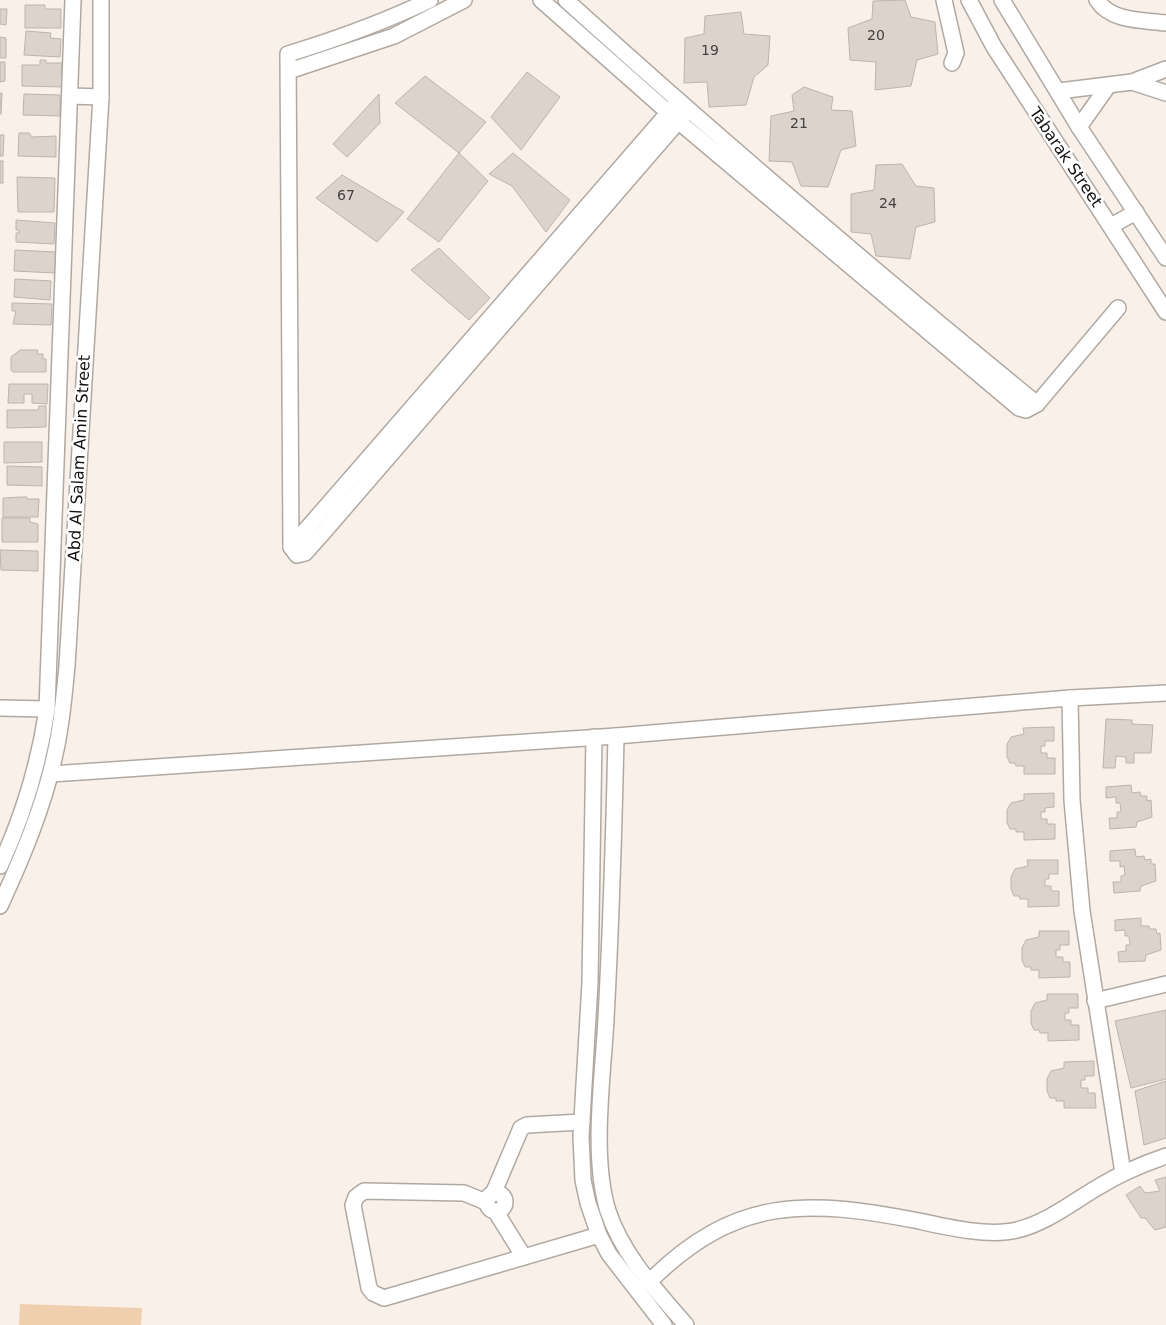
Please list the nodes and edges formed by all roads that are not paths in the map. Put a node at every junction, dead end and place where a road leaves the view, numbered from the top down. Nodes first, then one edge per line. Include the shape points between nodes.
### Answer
1 (73, 0) edge
2 (101, 0) edge
3 (430, 0) edge
4 (464, 0) edge
5 (541, 0) edge
6 (566, 0) edge
7 (944, 0) edge
8 (969, 0) edge
9 (1002, 0) edge
10 (1097, 0) edge
11 (1166, 23) edge
12 (952, 63) dead end
13 (1166, 69) edge
14 (289, 71) junction
15 (1132, 82) junction
16 (1108, 86) junction
17 (1059, 91) junction
18 (1166, 93) edge
19 (70, 96) junction
20 (101, 97) junction
21 (678, 111) junction
22 (1079, 127) junction
23 (1136, 212) junction
24 (1112, 226) junction
25 (1166, 258) edge
26 (1118, 308) dead end
27 (1166, 312) edge
28 (1166, 693) edge
29 (1070, 698) junction
30 (0, 708) edge
31 (47, 709) junction
32 (616, 736) junction
33 (594, 737) junction
34 (51, 774) junction
35 (0, 866) edge
36 (0, 906) edge
37 (1166, 984) edge
38 (1095, 1001) junction
39 (582, 1122) junction
40 (600, 1152) junction
41 (582, 1153) junction
42 (1166, 1156) edge
43 (1123, 1173) junction
44 (492, 1202) junction
45 (599, 1235) junction
46 (524, 1257) junction
47 (649, 1282) junction
48 (664, 1325) edge
49 (686, 1325) edge

1 - 19 street, Abd Al Salam Amin Street
2 - 20 street, Abd Al Salam Amin Street
3 - 14 street via 363,30 288,54
4 - 14 street via 394,36
5 - 21 street
6 - 21 street
7 - 12 street via 956,53
8 - 24 street, Tabarak Street via 994,47
9 - 17 street, Tabarak Street
10 - 11 street via 1114,16
13 - 15 street
14 - 21 street via 291,547 297,555 312,545
15 - 16 street
15 - 18 street
16 - 17 street
16 - 22 street
17 - 22 street, Tabarak Street
19 - 20 street
19 - 31 street, Abd Al Salam Amin Street
20 - 34 street, Abd Al Salam Amin Street via 67,666 61,724
21 - 26 street via 1013,404 1026,410 1037,404
22 - 23 street, Tabarak Street
23 - 24 street
23 - 25 street, Tabarak Street
24 - 27 street, Tabarak Street
28 - 29 street
29 - 32 street
29 - 38 street via 1074,825
30 - 31 street
31 - 35 street, Abd Al Salam Amin Street via 37,766 21,818
32 - 33 street
32 - 40 street
33 - 34 street
33 - 39 street via 590,983
34 - 36 street, Abd Al Salam Amin Street
37 - 38 street
38 - 43 street
39 - 41 street
39 - 44 street via 521,1128
40 - 41 street
40 - 47 street via 608,1210 618,1236
41 - 45 street via 583,1180
42 - 43 street
43 - 47 street via 1056,1212 1016,1230 965,1229 820,1207 772,1211 716,1230 669,1262
44 - 46 street
44 - 46 street via 464,1194 360,1193 353,1205 369,1288 384,1298
45 - 46 street
45 - 48 street via 627,1280
47 - 49 street

